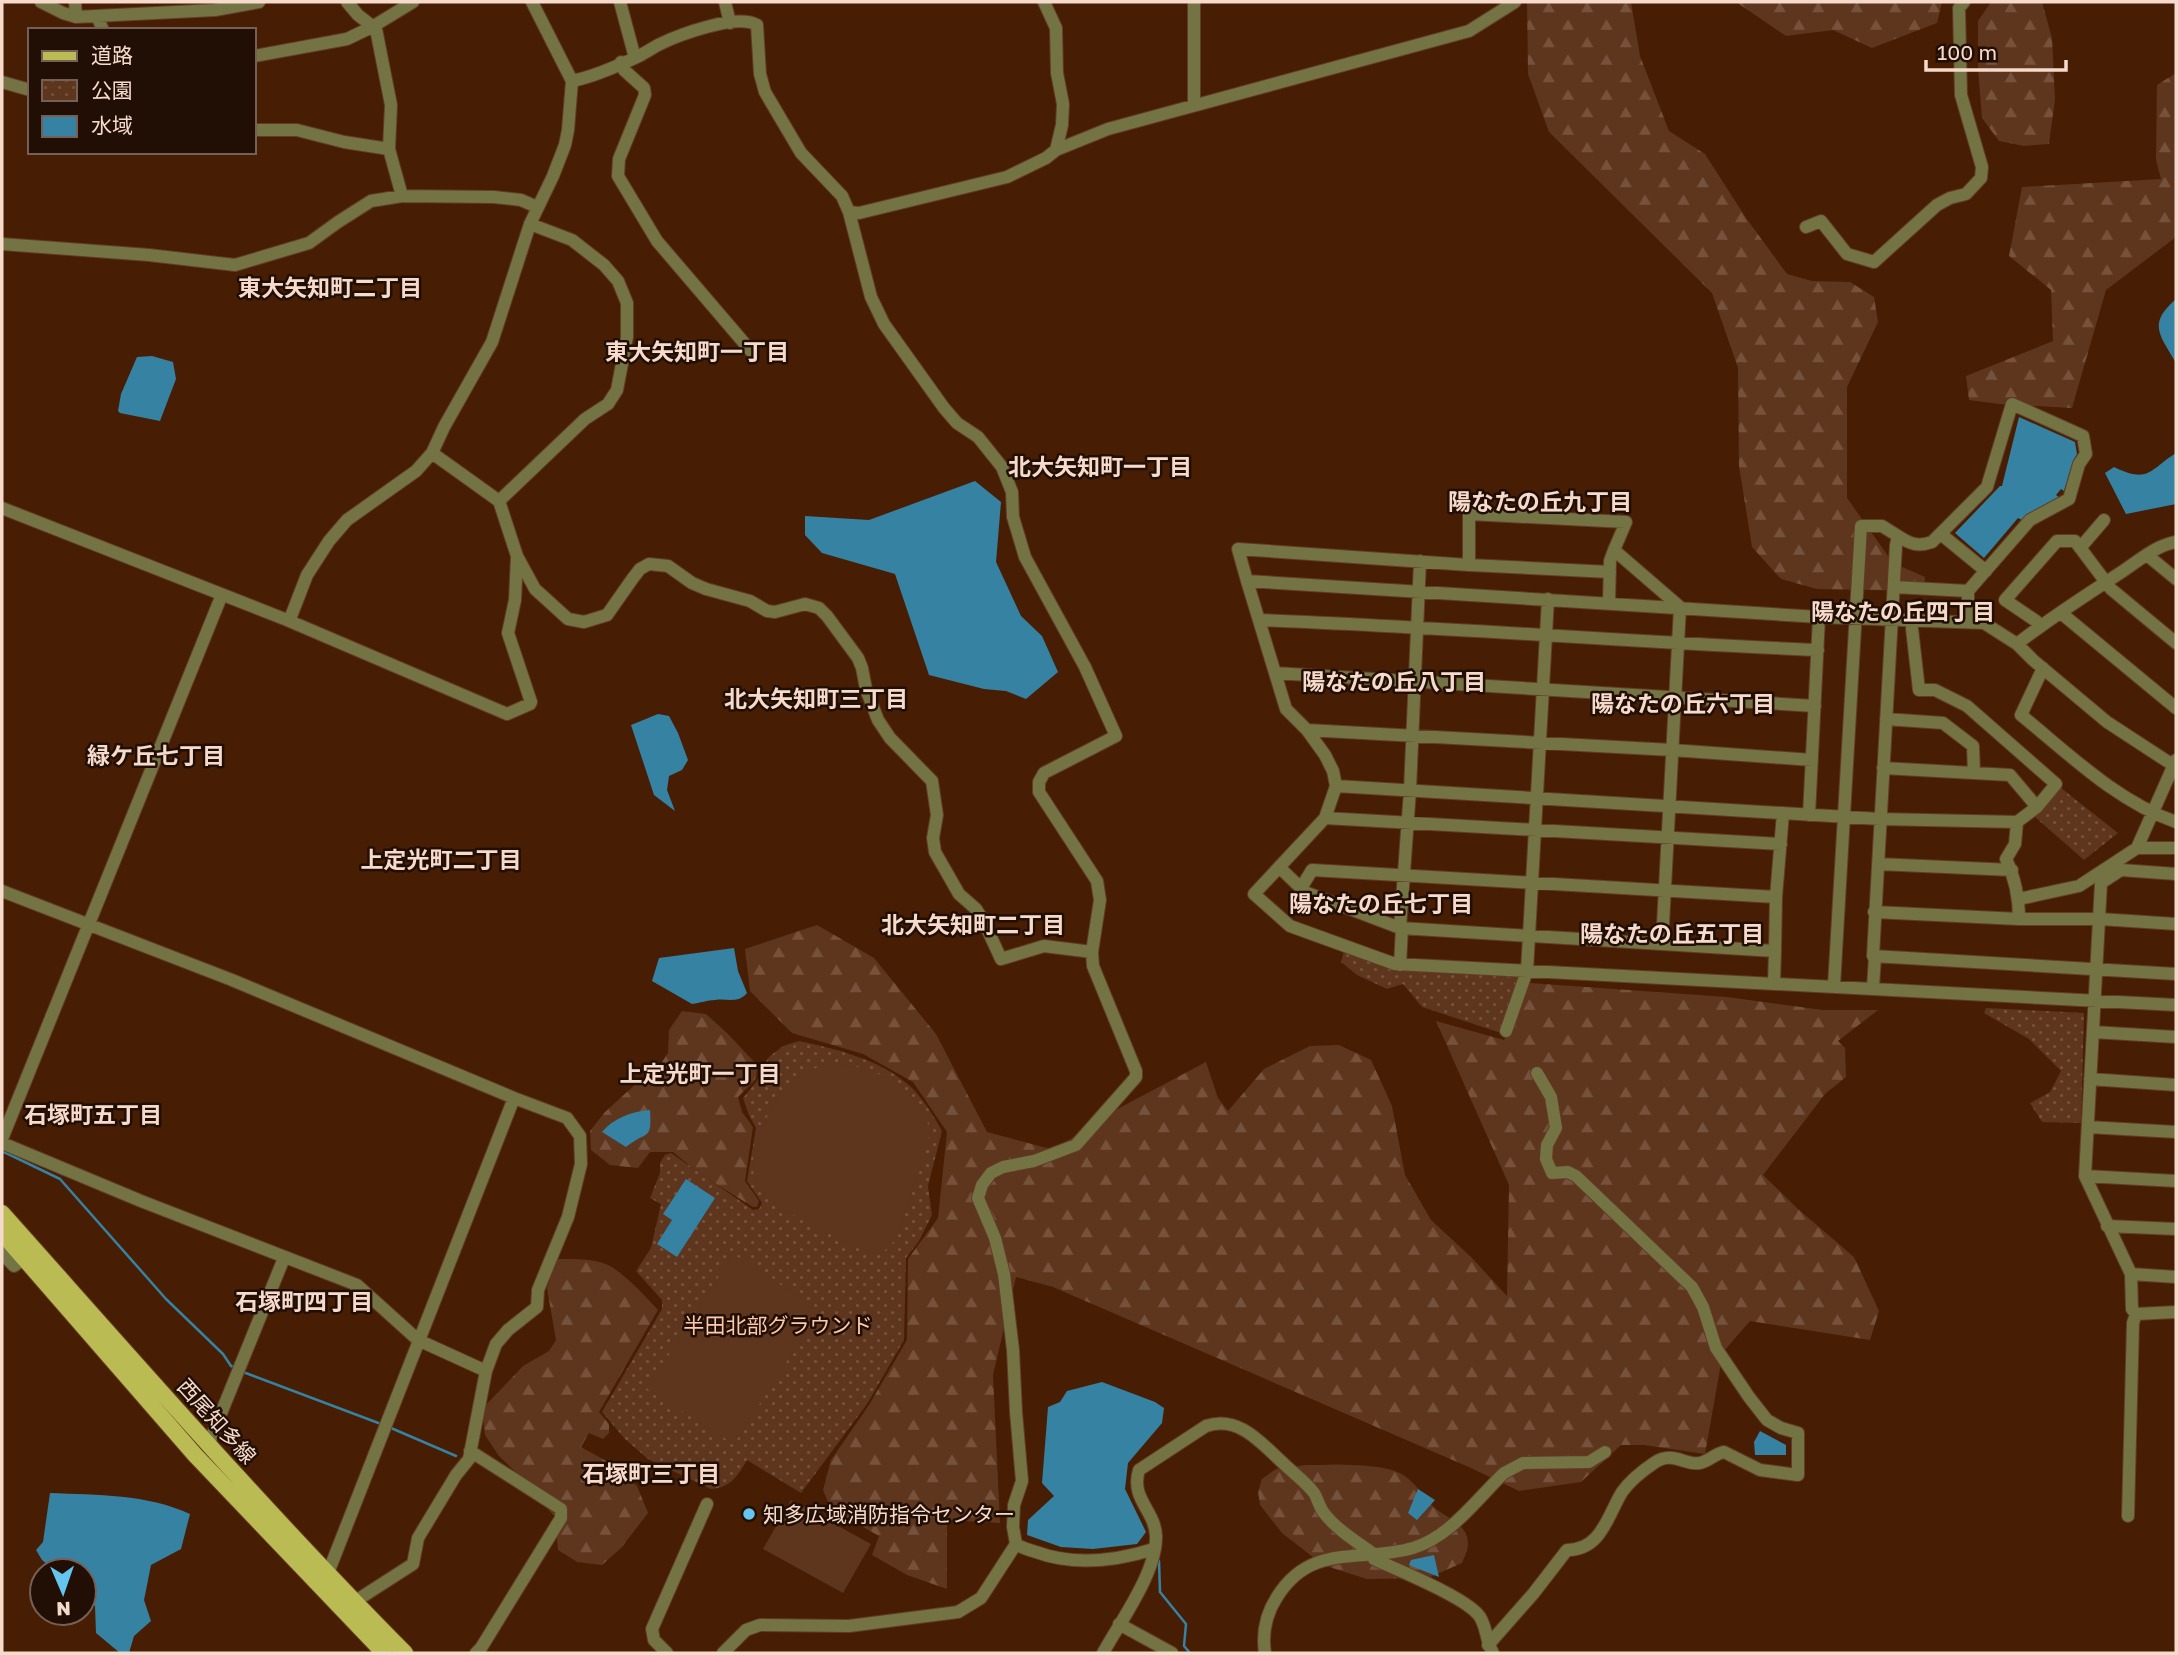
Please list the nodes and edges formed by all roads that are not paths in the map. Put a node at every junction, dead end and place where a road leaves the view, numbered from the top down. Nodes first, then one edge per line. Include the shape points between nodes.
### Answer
1 (41, 2) edge
2 (75, 2) edge
3 (259, 2) edge
4 (347, 2) edge
5 (413, 2) edge
6 (532, 2) edge
7 (620, 2) edge
8 (725, 2) edge
9 (1044, 2) edge
10 (1194, 2) edge
11 (1515, 2) edge
12 (1964, 2) edge
13 (97, 16) junction
14 (76, 17) junction
15 (730, 23) junction
16 (372, 27) junction
17 (102, 28) edge
18 (256, 56) edge
19 (635, 58) junction
20 (621, 62) junction
21 (572, 81) junction
22 (2, 82) edge
23 (28, 89) edge
24 (1194, 105) junction
25 (256, 130) edge
26 (389, 149) junction
27 (1056, 150) junction
28 (402, 196) junction
29 (537, 206) junction
30 (849, 212) junction
31 (530, 224) junction
32 (1806, 227) dead end
33 (2, 244) edge
34 (751, 351) dead end
35 (432, 453) junction
36 (499, 501) junction
37 (2, 508) edge
38 (2104, 520) dead end
39 (1942, 535) junction
40 (1898, 536) junction
41 (2176, 542) edge
42 (2080, 548) junction
43 (1614, 550) junction
44 (2147, 555) junction
45 (517, 556) junction
46 (1420, 561) junction
47 (1469, 565) junction
48 (1986, 571) junction
49 (1610, 572) junction
50 (2176, 579) edge
51 (1247, 581) junction
52 (2107, 582) junction
53 (1894, 587) junction
54 (1968, 591) junction
55 (1420, 592) junction
56 (225, 596) junction
57 (1549, 599) junction
58 (1609, 603) junction
59 (1681, 607) junction
60 (2061, 613) junction
61 (1819, 617) junction
62 (1855, 618) junction
63 (1892, 619) junction
64 (287, 620) junction
65 (1259, 620) junction
66 (1911, 620) junction
67 (1968, 622) junction
68 (1418, 626) junction
69 (2039, 626) junction
70 (1546, 636) junction
71 (2017, 643) junction
72 (2176, 643) edge
73 (1678, 644) junction
74 (1818, 650) junction
75 (2043, 668) junction
76 (1275, 673) junction
77 (1415, 680) junction
78 (1543, 690) junction
79 (1675, 696) junction
80 (1815, 706) junction
81 (2176, 708) edge
82 (1886, 719) junction
83 (1307, 730) junction
84 (1413, 735) junction
85 (1540, 743) junction
86 (1672, 750) junction
87 (1812, 761) junction
88 (2175, 764) edge
89 (1883, 768) junction
90 (1974, 773) junction
91 (1336, 786) junction
92 (1410, 790) junction
93 (1537, 797) junction
94 (1669, 805) junction
95 (2037, 807) junction
96 (1783, 813) junction
97 (2152, 814) junction
98 (1809, 815) junction
99 (1843, 817) junction
100 (1325, 818) junction
101 (1880, 820) junction
102 (2017, 822) junction
103 (2176, 822) edge
104 (1407, 824) junction
105 (1535, 830) junction
106 (1667, 838) junction
107 (1781, 844) junction
108 (2137, 848) junction
109 (2176, 848) edge
110 (1878, 864) junction
111 (1279, 867) junction
112 (2012, 870) junction
113 (2176, 874) edge
114 (1404, 876) junction
115 (1531, 884) junction
116 (1301, 888) junction
117 (1665, 890) junction
118 (2, 891) edge
119 (1776, 897) junction
120 (2019, 899) junction
121 (1874, 912) junction
122 (2019, 919) junction
123 (2100, 919) junction
124 (88, 923) junction
125 (2176, 924) edge
126 (1401, 928) junction
127 (1530, 937) junction
128 (1662, 943) junction
129 (1775, 951) junction
130 (1092, 952) junction
131 (1875, 956) junction
132 (1400, 965) junction
133 (2097, 969) junction
134 (1527, 971) junction
135 (2176, 974) edge
136 (1774, 983) junction
137 (1834, 986) junction
138 (1873, 988) junction
139 (2096, 1000) junction
140 (2176, 1004) edge
141 (1506, 1031) dead end
142 (2093, 1032) junction
143 (2176, 1037) edge
144 (1537, 1073) dead end
145 (2090, 1079) junction
146 (2176, 1085) edge
147 (514, 1098) junction
148 (2088, 1127) junction
149 (2176, 1132) edge
150 (2, 1141) edge
151 (2085, 1176) junction
152 (2176, 1181) edge
153 (2, 1213) edge
154 (2107, 1226) junction
155 (2176, 1229) edge
156 (2, 1233) edge
157 (2, 1253) edge
158 (24, 1258) junction
159 (284, 1258) junction
160 (2131, 1274) junction
161 (2176, 1277) edge
162 (2176, 1312) edge
163 (2136, 1314) junction
164 (418, 1340) junction
165 (486, 1371) junction
166 (209, 1443) junction
167 (471, 1451) junction
168 (1605, 1452) dead end
169 (707, 1504) dead end
170 (2128, 1516) dead end
171 (1016, 1544) junction
172 (1154, 1549) junction
173 (1374, 1554) junction
174 (323, 1580) junction
175 (354, 1602) junction
176 (1119, 1624) junction
177 (1491, 1649) edge
178 (384, 1653) edge
179 (405, 1653) edge
180 (476, 1653) edge
181 (667, 1653) edge
182 (723, 1653) edge
183 (1103, 1653) edge
184 (1172, 1653) edge
185 (1265, 1653) edge

1 - 14 street
2 - 14 street
3 - 13 street via 215,10
4 - 16 street
5 - 16 street
6 - 21 street
7 - 19 street
8 - 15 street
9 - 27 street via 1056,29 1063,104
10 - 24 street
11 - 24 street via 1469,31
12 - 32 street via 1959,9 1961,95 1982,167 1978,183 1966,194 1937,205 1874,262 1847,254 1821,221
13 - 14 street
13 - 17 street
15 - 19 street via 681,36
15 - 30 street via 757,25 765,92 796,145 837,190
16 - 18 street via 341,40
16 - 26 street via 391,105
19 - 20 street
20 - 21 street
20 - 34 street via 645,95 619,159 618,176 657,241
21 - 29 street via 565,145
22 - 23 street
24 - 27 street via 1108,128
25 - 26 street via 297,130
26 - 28 street
27 - 30 street via 1026,169 992,182
28 - 29 street via 510,198
28 - 33 street via 371,201 309,243 235,265
29 - 31 street
30 - 130 street via 868,287 884,324 944,408 978,437 1002,467 1025,557 1085,667 1116,736 1044,773 1039,782 1042,800 1097,881 1100,900
31 - 35 street via 492,342
31 - 36 street via 572,240 618,281 627,303 627,337 617,390 608,404 585,419
35 - 36 street
35 - 64 street via 416,471 347,520 319,556
36 - 45 street
37 - 56 street
38 - 42 street
39 - 40 street via 1923,545
39 - 48 street
39 - 48 street via 1987,487 2012,404 2083,436 2086,454 2069,499 2031,520
40 - 53 street
40 - 62 street via 1882,526 1861,526
41 - 44 street
42 - 52 street
42 - 69 street via 2075,541 2057,541 2005,600
43 - 47 street via 1626,522 1469,514
43 - 49 street
43 - 59 street
44 - 50 street
44 - 52 street
45 - 64 street via 508,633 531,702 507,714
45 - 130 street via 535,589 573,621 607,615 640,569 649,565 668,566 692,583 767,611 804,604 818,608 858,658 866,690 890,738 932,781 937,815 935,852 959,894 976,909 1001,959 1045,946
46 - 47 street
46 - 51 street via 1238,549
46 - 55 street
47 - 49 street
48 - 54 street
49 - 58 street
51 - 55 street
51 - 65 street
52 - 60 street
52 - 72 street
53 - 54 street
53 - 63 street
54 - 67 street
55 - 57 street
55 - 68 street
56 - 64 street
56 - 124 street
57 - 58 street
57 - 70 street
58 - 59 street
59 - 61 street
59 - 73 street
60 - 69 street
60 - 81 street
61 - 62 street
61 - 74 street
62 - 63 street
62 - 99 street
63 - 66 street
63 - 82 street
65 - 68 street
65 - 76 street
66 - 67 street
66 - 95 street via 1919,690 1935,690 1967,706 2056,784
67 - 71 street via 1984,623
68 - 70 street
68 - 77 street
69 - 71 street
70 - 73 street
70 - 78 street
71 - 75 street
73 - 74 street
73 - 79 street
74 - 80 street
75 - 88 street via 2107,722
75 - 97 street via 2021,715 2108,786
76 - 77 street
76 - 83 street via 1286,709
77 - 78 street
77 - 84 street
78 - 79 street
78 - 85 street
79 - 80 street
79 - 86 street
80 - 87 street
82 - 89 street
82 - 90 street via 1942,723 1973,746
83 - 84 street
83 - 91 street via 1329,763
84 - 85 street
84 - 92 street
85 - 86 street
85 - 93 street
86 - 87 street
86 - 94 street
87 - 98 street
88 - 97 street
89 - 90 street
89 - 101 street
90 - 95 street via 2010,775
91 - 92 street
91 - 100 street
92 - 93 street
92 - 104 street
93 - 94 street
93 - 105 street
94 - 96 street
94 - 106 street
95 - 102 street
96 - 98 street
96 - 107 street
97 - 103 street
97 - 108 street
98 - 99 street
99 - 101 street
99 - 137 street
100 - 104 street
100 - 111 street
101 - 102 street
101 - 110 street
102 - 112 street via 2015,844 2006,859
104 - 105 street
104 - 114 street
105 - 106 street
105 - 115 street
106 - 107 street
106 - 117 street
107 - 119 street
108 - 109 street
108 - 120 street via 2079,886
110 - 112 street
110 - 121 street
111 - 116 street
111 - 132 street via 1254,894 1290,926
112 - 120 street
113 - 123 street via 2120,870 2101,883
114 - 115 street
114 - 116 street via 1312,870
114 - 126 street
115 - 117 street
115 - 127 street
116 - 126 street
117 - 119 street
117 - 128 street
118 - 124 street
119 - 129 street
120 - 122 street
121 - 122 street
121 - 131 street
122 - 123 street
123 - 125 street
123 - 133 street
124 - 147 street
124 - 150 street
126 - 127 street
126 - 132 street
127 - 128 street
127 - 134 street
128 - 129 street
129 - 136 street
130 - 171 street via 1096,974 1136,1072 1134,1082 1076,1145 991,1173 978,1198 1004,1274 1013,1350 1022,1481 1014,1505
131 - 133 street
131 - 138 street
132 - 134 street
133 - 135 street
133 - 139 street
134 - 136 street
134 - 141 street
136 - 137 street
137 - 138 street
138 - 139 street
139 - 140 street
139 - 142 street
142 - 143 street
142 - 145 street
144 - 177 street via 1551,1097 1556,1128 1547,1145 1552,1173 1568,1172 1577,1177 1692,1287 1716,1348 1749,1397 1767,1420 1798,1433 1798,1475 1760,1470 1724,1452 1698,1463 1671,1458 1653,1463 1624,1490 1595,1541 1580,1550 1567,1550
145 - 146 street
145 - 148 street
147 - 164 street
147 - 165 street via 567,1118 579,1136 581,1164 568,1217 538,1290 537,1307 496,1345
148 - 149 street
148 - 151 street
150 - 159 street
151 - 152 street
151 - 154 street
153 - 166 main road, 西尾知多線
154 - 155 street
154 - 160 street
156 - 158 main road, 西尾知多線
157 - 158 street via 14,1266
158 - 174 main road, 西尾知多線 via 195,1455
159 - 164 street via 357,1285
159 - 166 street
160 - 161 street
160 - 163 street
162 - 163 street
163 - 170 street via 2131,1346
164 - 165 street
164 - 174 street
165 - 167 street
166 - 174 main road, 西尾知多線
167 - 175 street via 418,1538 413,1563
167 - 180 street via 561,1509 561,1518
168 - 173 street via 1589,1462 1513,1467 1432,1539 1413,1548
169 - 181 street via 652,1629 654,1640
171 - 172 street via 1070,1561 1132,1556
171 - 182 street via 981,1598 958,1612 849,1626 760,1625 746,1630
172 - 173 street via 1154,1527 1137,1492 1139,1470 1215,1423 1252,1434 1314,1493 1323,1513
172 - 176 street via 1151,1567
173 - 177 street via 1374,1559 1447,1593 1474,1611 1481,1618
173 - 185 street via 1326,1559 1292,1577 1270,1607
174 - 175 main road, 西尾知多線
174 - 178 main road, 西尾知多線
175 - 179 main road, 西尾知多線
176 - 183 street
176 - 184 street

